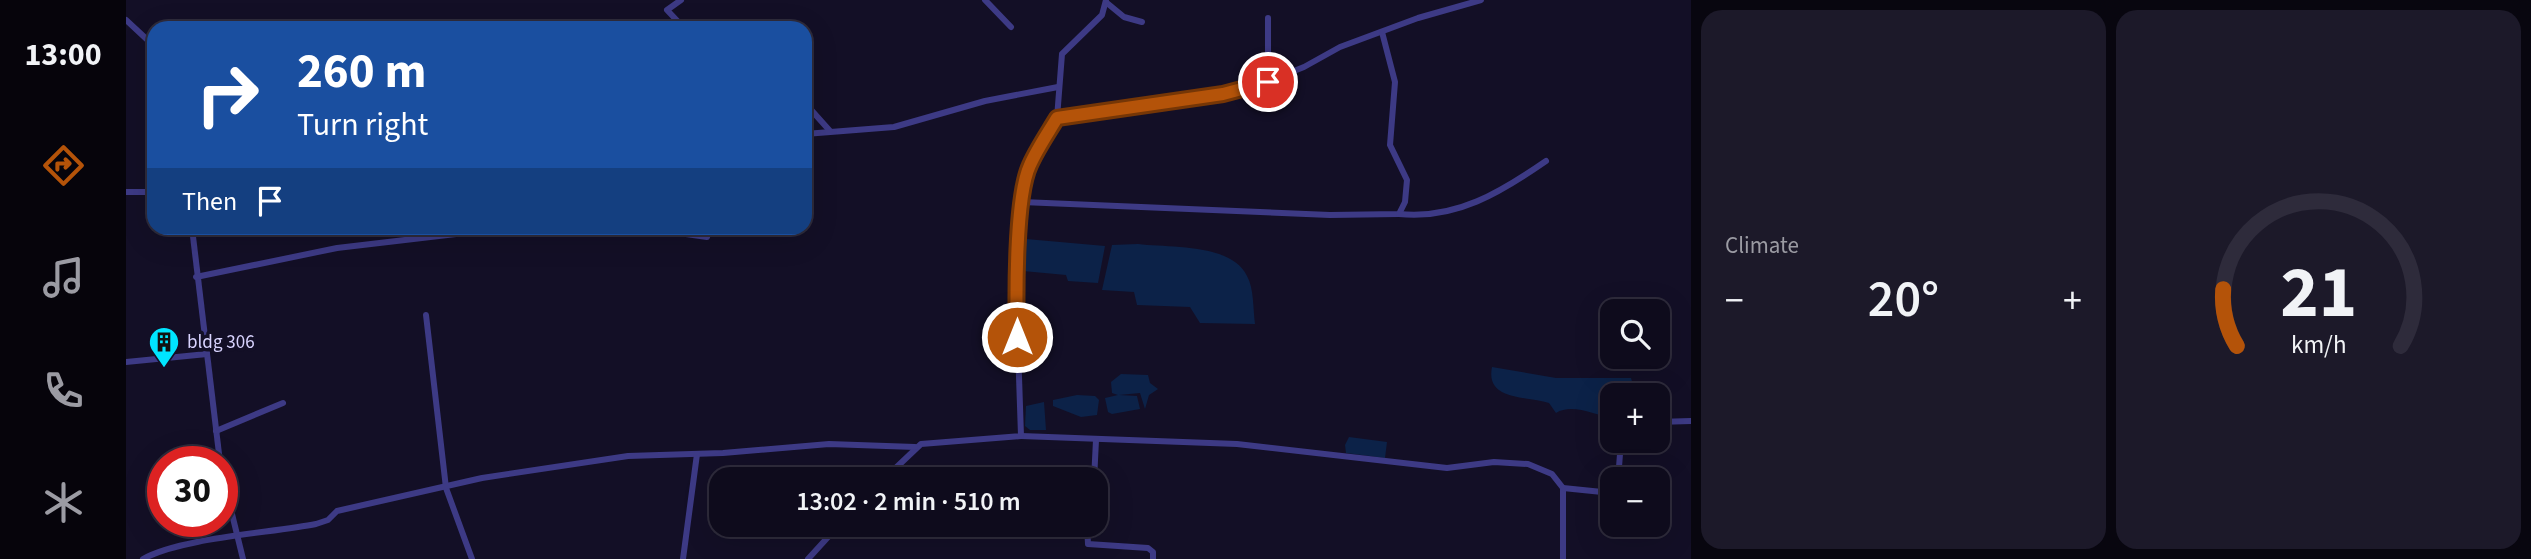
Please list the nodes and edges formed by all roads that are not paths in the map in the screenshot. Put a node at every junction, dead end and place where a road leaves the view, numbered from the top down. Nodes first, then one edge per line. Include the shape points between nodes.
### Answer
1 (681, 0) edge
2 (985, 0) edge
3 (1479, 0) edge
4 (1107, 1) edge
5 (1268, 18) dead end
6 (126, 20) edge
7 (677, 21) edge
8 (1142, 22) dead end
9 (1011, 27) dead end
10 (1382, 32) junction
11 (147, 40) edge
12 (1268, 82) junction
13 (1058, 87) junction
14 (812, 111) edge
15 (1057, 118) junction
16 (830, 131) junction
17 (812, 133) edge
18 (1546, 161) dead end
19 (126, 192) edge
20 (147, 192) edge
21 (1022, 202) junction
22 (1399, 214) junction
23 (193, 235) edge
24 (448, 235) edge
25 (197, 277) junction
26 (426, 314) dead end
27 (207, 354) junction
28 (126, 362) edge
29 (283, 403) dead end
30 (1691, 421) edge
31 (1670, 422) edge
32 (216, 431) junction
33 (1021, 436) junction
34 (1096, 440) junction
35 (218, 446) edge
36 (915, 447) junction
37 (697, 454) junction
38 (896, 467) edge
39 (1095, 467) edge
40 (446, 488) junction
41 (1563, 488) junction
42 (1600, 492) edge
43 (238, 533) edge
44 (239, 537) junction
45 (828, 537) edge
46 (1088, 537) edge
47 (143, 559) edge
48 (243, 559) edge
49 (472, 559) edge
50 (683, 559) edge
51 (808, 559) edge
52 (1153, 559) edge
53 (1563, 559) edge

1 - 7 street via 667,10
2 - 9 street
3 - 10 street
4 - 8 street via 1125,17
4 - 13 street via 1102,15 1062,54
5 - 12 street
6 - 11 street
10 - 12 street
10 - 22 street via 1395,82 1390,145 1407,180
12 - 15 street via 1223,94
13 - 15 street
13 - 16 street via 985,101 894,127
14 - 16 street
15 - 21 street via 1030,164
16 - 17 street
18 - 22 street via 1469,206
19 - 20 street
21 - 22 street
21 - 33 street via 1017,317
23 - 25 street
24 - 25 street via 337,248
25 - 27 street
26 - 40 street
27 - 28 street
27 - 32 street
29 - 32 street
30 - 31 street
32 - 35 street
33 - 34 street
33 - 36 street
34 - 39 street
34 - 41 street via 1237,444 1447,468 1494,462 1528,464 1552,474
36 - 37 street via 829,444
36 - 38 street
37 - 40 street via 628,456 482,478
37 - 50 street
40 - 44 street via 337,511 316,524
40 - 49 street
41 - 42 street
41 - 53 street
43 - 44 street
44 - 47 street via 162,551
44 - 48 street
45 - 51 street
46 - 52 street via 1088,544 1148,548

